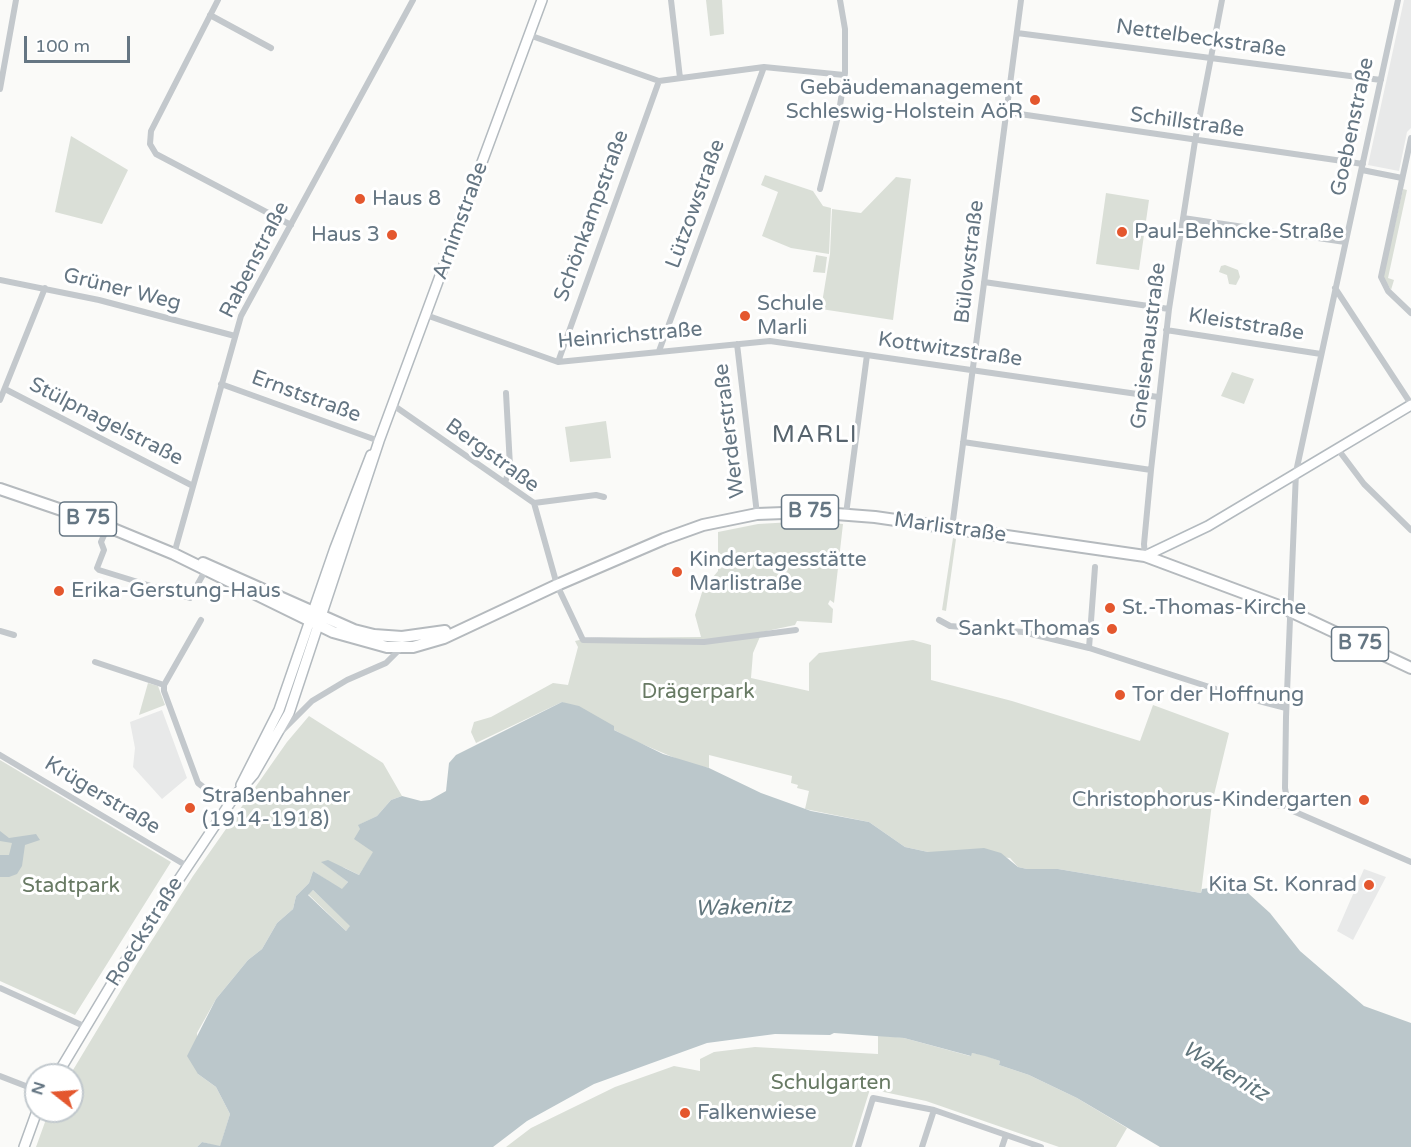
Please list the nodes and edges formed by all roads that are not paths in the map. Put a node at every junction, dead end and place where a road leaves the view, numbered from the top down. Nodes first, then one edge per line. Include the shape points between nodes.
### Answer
1 (16, 0) edge
2 (218, 0) edge
3 (413, 0) edge
4 (542, 0) edge
5 (671, 0) edge
6 (840, 0) edge
7 (1021, 0) edge
8 (1222, 0) edge
9 (1398, 0) edge
10 (210, 15) junction
11 (1017, 33) junction
12 (530, 35) junction
13 (271, 48) dead end
14 (1211, 57) junction
15 (764, 67) junction
16 (844, 75) junction
17 (680, 78) junction
18 (1381, 80) junction
19 (659, 81) junction
20 (0, 89) edge
21 (1006, 112) junction
22 (1411, 138) edge
23 (1195, 141) junction
24 (1362, 167) junction
25 (1402, 178) junction
26 (820, 189) dead end
27 (1183, 218) junction
28 (291, 225) junction
29 (1345, 242) junction
30 (0, 279) edge
31 (984, 282) junction
32 (45, 288) junction
33 (1335, 288) junction
34 (1169, 309) junction
35 (1411, 313) edge
36 (426, 315) junction
37 (1166, 330) junction
38 (235, 336) junction
39 (737, 344) junction
40 (659, 351) junction
41 (1321, 354) junction
42 (867, 355) junction
43 (558, 362) junction
44 (973, 370) junction
45 (221, 384) junction
46 (5, 389) junction
47 (506, 393) dead end
48 (1158, 397) junction
49 (0, 400) edge
50 (1411, 404) edge
51 (393, 405) junction
52 (379, 441) junction
53 (963, 442) junction
54 (1337, 448) junction
55 (1151, 470) junction
56 (1296, 472) junction
57 (505, 483) junction
58 (193, 486) junction
59 (0, 489) edge
60 (604, 497) dead end
61 (534, 503) junction
62 (757, 514) junction
63 (846, 514) junction
64 (108, 526) junction
65 (952, 528) junction
66 (1411, 530) edge
67 (174, 554) junction
68 (1145, 556) junction
69 (1095, 567) dead end
70 (205, 571) junction
71 (556, 585) junction
72 (1290, 611) junction
73 (316, 618) junction
74 (201, 620) dead end
75 (939, 620) dead end
76 (796, 630) dead end
77 (0, 631) edge
78 (14, 635) dead end
79 (426, 640) junction
80 (401, 647) junction
81 (1089, 648) junction
82 (95, 662) dead end
83 (1411, 668) edge
84 (164, 685) junction
85 (285, 692) junction
86 (295, 698) junction
87 (309, 703) junction
88 (1287, 708) junction
89 (278, 735) junction
90 (0, 754) edge
91 (237, 792) junction
92 (1206, 800) dead end
93 (228, 806) junction
94 (1288, 806) junction
95 (1411, 862) edge
96 (187, 866) junction
97 (0, 988) edge
98 (86, 1027) junction
99 (64, 1063) edge
100 (0, 1076) edge
101 (24, 1085) edge
102 (934, 1110) junction
103 (33, 1123) edge
104 (1006, 1135) junction
105 (24, 1147) edge
106 (858, 1147) edge
107 (922, 1147) edge
108 (1002, 1147) edge
109 (1041, 1147) edge

1 - 20 street
2 - 10 street
3 - 28 street, Rabenstraße
4 - 12 main road, Arnimstraße
5 - 17 street
6 - 16 street via 845,29
7 - 11 street, Bülowstraße
8 - 14 street, Gneisenaustraße
9 - 18 street, Goebenstraße
10 - 13 street
10 - 28 street via 151,131 150,144 156,154
11 - 14 street, Nettelbeckstraße
11 - 21 street, Bülowstraße
12 - 19 street
12 - 36 main road, Arnimstraße
14 - 18 street, Nettelbeckstraße
14 - 23 street, Gneisenaustraße
15 - 16 street
15 - 17 street
15 - 40 street, Lützowstraße
16 - 26 street
17 - 19 street
18 - 24 street, Goebenstraße
19 - 43 street, Schönkampstraße
21 - 23 street, Schillstraße
21 - 31 street, Bülowstraße
22 - 25 street
23 - 24 street, Schillstraße
23 - 27 street, Gneisenaustraße
24 - 25 street, Schillstraße
24 - 29 street, Goebenstraße
25 - 35 street via 1381,277 1388,291
27 - 29 street
27 - 34 street, Gneisenaustraße
28 - 38 street, Rabenstraße via 241,316
29 - 33 street, Goebenstraße
30 - 32 street, Grüner Weg
31 - 34 street
31 - 44 street, Bülowstraße
32 - 38 street, Grüner Weg
32 - 46 street
33 - 41 street, Goebenstraße
33 - 50 street
34 - 37 street, Gneisenaustraße
36 - 43 street, Heinrichstraße
36 - 51 main road, Arnimstraße
37 - 41 street, Kleiststraße
37 - 48 street, Gneisenaustraße
38 - 45 street, Rabenstraße
39 - 40 street, Heinrichstraße
39 - 42 street, Kottwitzstraße via 770,341
39 - 62 street, Werderstraße
40 - 43 street, Heinrichstraße
41 - 56 street, Goebenstraße
42 - 44 street, Kottwitzstraße
42 - 63 street
44 - 48 street, Kottwitzstraße
44 - 53 street, Bülowstraße
45 - 52 street, Ernststraße
45 - 58 street, Rabenstraße
46 - 49 street
46 - 58 street, Stülpnagelstraße
47 - 57 street via 510,466
48 - 55 street, Gneisenaustraße
50 - 54 main road
51 - 52 main road, Arnimstraße
51 - 57 street, Bergstraße
52 - 73 main road, Arnimstraße
53 - 55 street
53 - 65 street, Bülowstraße
54 - 56 main road
54 - 66 street via 1364,484
55 - 68 street, Gneisenaustraße
56 - 68 main road via 1208,525
56 - 72 street, Goebenstraße
57 - 61 street, Bergstraße
58 - 67 street, Rabenstraße
59 - 64 main road, B 75
60 - 61 street
61 - 71 street, Bergstraße
62 - 63 main road, Marlistraße / B 75
62 - 71 main road, Marlistraße / B 75 via 703,525
63 - 65 main road, Marlistraße / B 75
64 - 67 main road, B 75
64 - 70 street via 101,542 104,549 98,569 189,598
65 - 68 main road, Marlistraße / B 75
67 - 70 main road, B 75
67 - 73 main road, B 75 via 237,576
68 - 72 main road, B 75
69 - 81 street
70 - 73 main road, B 75
71 - 76 street, Bergstraße via 583,640 704,642
71 - 79 main road, Marlistraße / B 75
72 - 83 main road, B 75
72 - 88 street, Goebenstraße
73 - 79 main road, B 75 via 374,635
73 - 80 main road, B 75 via 351,639
73 - 85 main road, Arnimstraße
73 - 86 main road, Arnimstraße
74 - 84 street
75 - 81 street via 950,627 1023,632
77 - 78 street
79 - 80 main road, B 75
80 - 87 street via 386,663 337,685
81 - 88 street
82 - 84 street
84 - 93 street via 198,783
85 - 86 street
85 - 91 main road, Roeckstraße via 264,743
86 - 87 street
86 - 89 main road, Roeckstraße
87 - 89 street, Roeckstraße
88 - 94 street, Goebenstraße
89 - 91 main road, Roeckstraße via 254,774
90 - 96 street, Krügerstraße
91 - 93 main road, Roeckstraße
92 - 94 street
93 - 96 main road, Roeckstraße
94 - 95 street
96 - 98 main road, Roeckstraße
97 - 98 street
98 - 99 main road, Roeckstraße
100 - 101 street
102 - 104 street
102 - 106 street via 873,1098
102 - 107 street
103 - 105 main road
104 - 108 street
104 - 109 street

